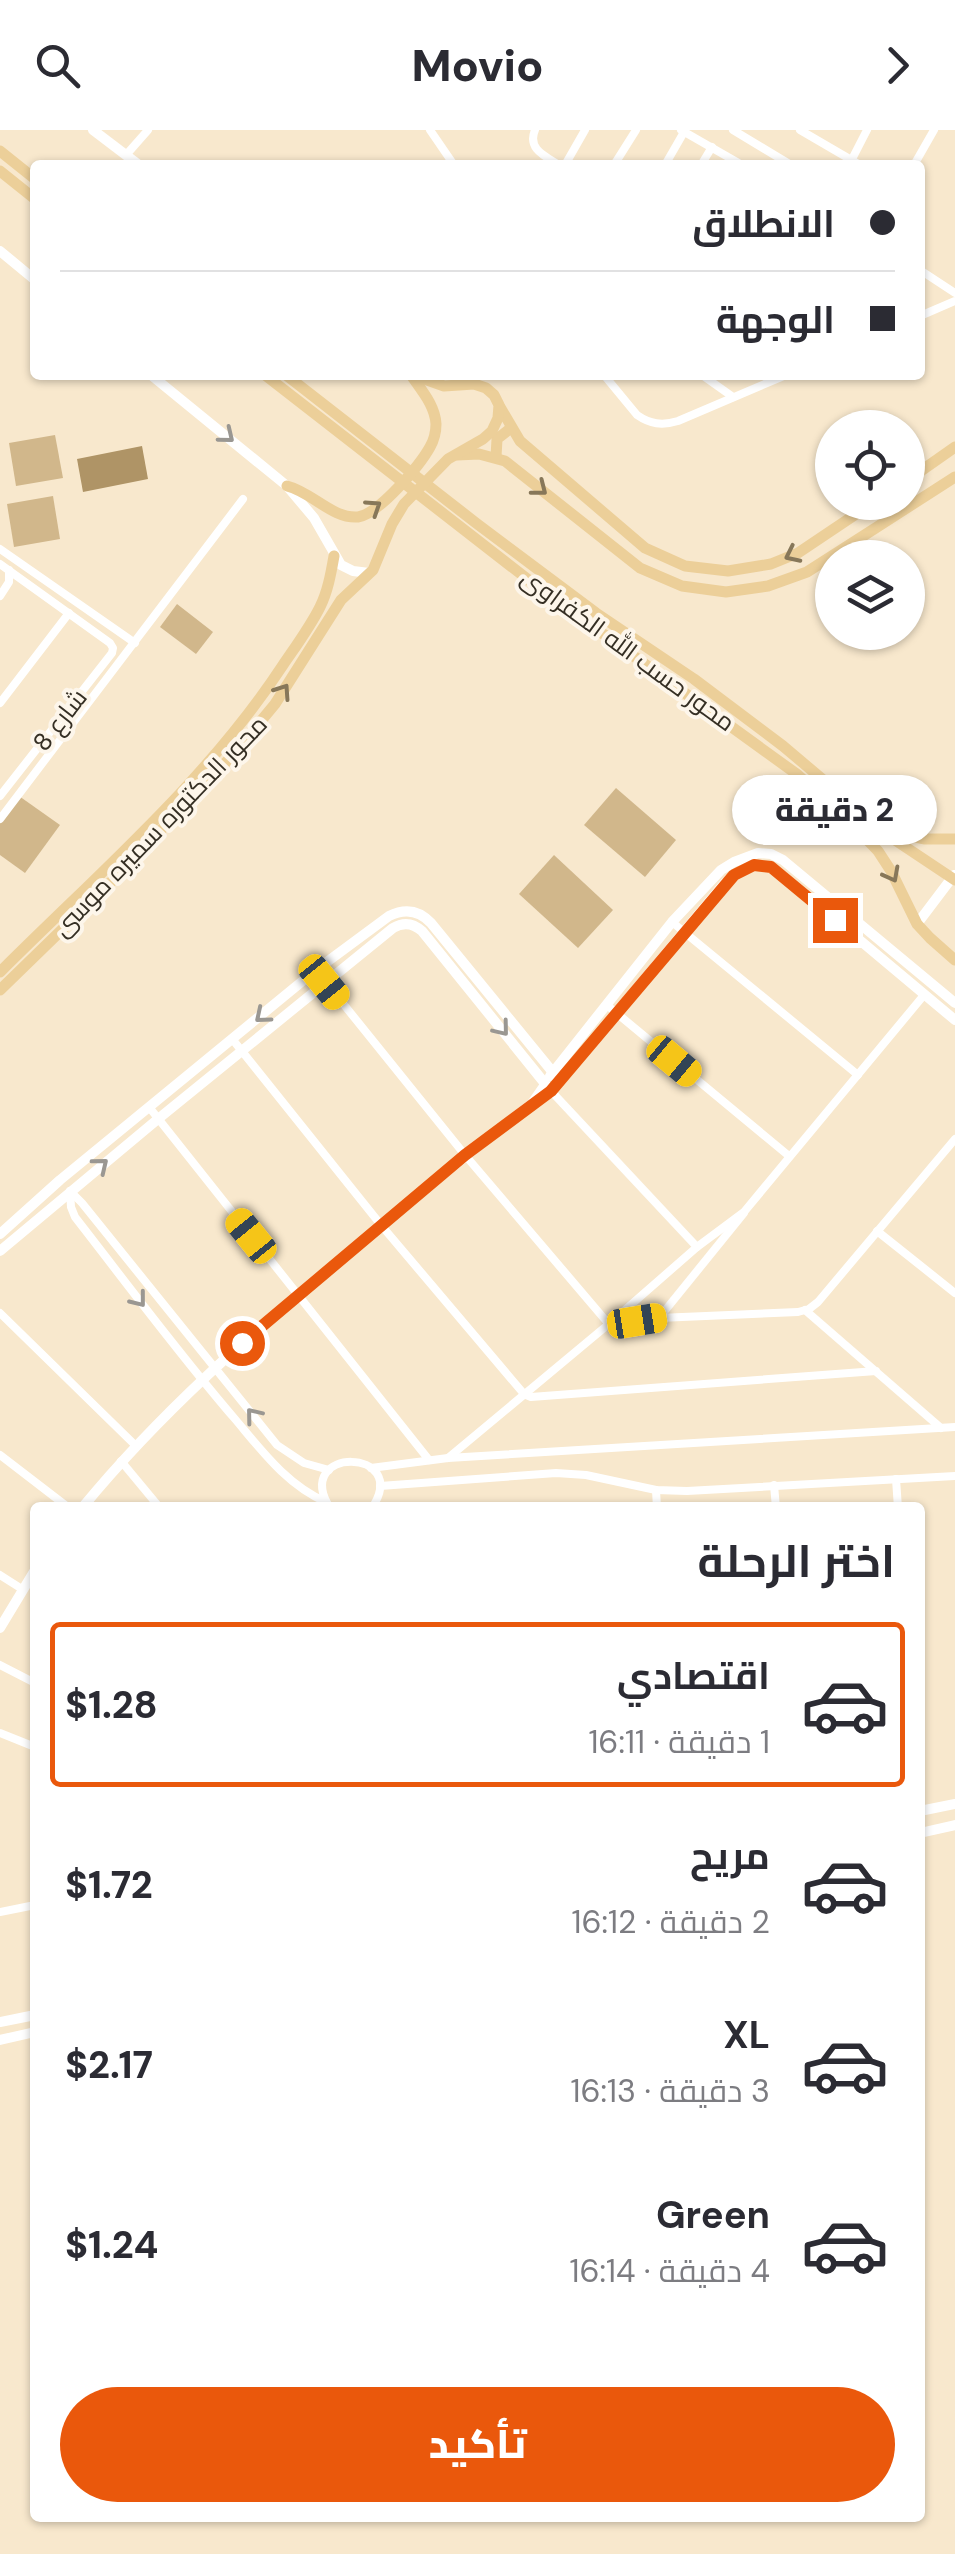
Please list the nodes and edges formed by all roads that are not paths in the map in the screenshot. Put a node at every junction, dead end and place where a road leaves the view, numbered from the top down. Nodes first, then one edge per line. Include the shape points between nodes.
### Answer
1 (93, 130) edge
2 (148, 130) edge
3 (430, 130) edge
4 (535, 130) edge
5 (585, 130) edge
6 (636, 130) edge
7 (734, 130) edge
8 (800, 130) edge
9 (867, 130) edge
10 (934, 130) edge
11 (682, 131) edge
12 (712, 148) junction
13 (0, 151) edge
14 (126, 155) junction
15 (132, 160) edge
16 (451, 160) edge
17 (555, 160) edge
18 (565, 160) edge
19 (617, 160) edge
20 (668, 160) edge
21 (704, 160) edge
22 (733, 160) edge
23 (783, 160) edge
24 (849, 160) edge
25 (855, 160) edge
26 (917, 160) edge
27 (0, 171) edge
28 (30, 175) edge
29 (30, 195) edge
30 (0, 251) edge
31 (925, 273) edge
32 (30, 276) edge
33 (955, 292) edge
34 (955, 301) edge
35 (925, 314) edge
36 (157, 380) edge
37 (272, 380) edge
38 (292, 380) edge
39 (415, 380) edge
40 (427, 380) edge
41 (608, 380) edge
42 (709, 380) edge
43 (774, 380) edge
44 (732, 397) junction
45 (499, 405) junction
46 (511, 428) junction
47 (955, 447) edge
48 (453, 455) junction
49 (496, 457) junction
50 (925, 468) edge
51 (955, 478) edge
52 (287, 486) junction
53 (243, 499) dead end
54 (848, 520) edge
55 (471, 526) junction
56 (0, 549) edge
57 (334, 556) junction
58 (0, 564) edge
59 (22, 565) junction
60 (12, 572) junction
61 (369, 574) junction
62 (0, 596) edge
63 (69, 614) junction
64 (135, 643) junction
65 (0, 703) edge
66 (0, 796) edge
67 (0, 818) edge
68 (879, 828) junction
69 (955, 839) edge
70 (752, 860) junction
71 (954, 878) edge
72 (672, 922) junction
73 (917, 924) junction
74 (684, 932) junction
75 (955, 960) edge
76 (316, 970) junction
77 (0, 972) edge
78 (324, 982) junction
79 (0, 990) edge
80 (924, 995) junction
81 (955, 1003) edge
82 (612, 1010) junction
83 (955, 1020) edge
84 (233, 1040) junction
85 (242, 1052) junction
86 (858, 1075) junction
87 (557, 1077) junction
88 (548, 1087) junction
89 (529, 1106) joint
90 (149, 1107) junction
91 (158, 1119) junction
92 (955, 1139) edge
93 (946, 1149) junction
94 (465, 1155) junction
95 (789, 1156) junction
96 (955, 1156) edge
97 (60, 1180) junction
98 (70, 1191) junction
99 (744, 1212) junction
100 (382, 1225) junction
101 (876, 1231) junction
102 (7, 1233) edge
103 (697, 1246) junction
104 (0, 1251) edge
105 (955, 1293) edge
106 (298, 1295) junction
107 (806, 1310) junction
108 (0, 1313) edge
109 (658, 1318) junction
110 (610, 1324) junction
111 (214, 1367) junction
112 (876, 1371) junction
113 (202, 1380) junction
114 (524, 1394) junction
115 (955, 1426) edge
116 (942, 1428) junction
117 (135, 1445) junction
118 (0, 1455) edge
119 (448, 1458) junction
120 (121, 1460) junction
121 (429, 1460) junction
122 (371, 1468) junction
123 (329, 1470) junction
124 (955, 1476) edge
125 (896, 1478) junction
126 (774, 1484) junction
127 (380, 1486) junction
128 (656, 1490) junction
129 (61, 1502) edge
130 (87, 1502) edge
131 (155, 1502) edge
132 (323, 1502) edge
133 (327, 1502) edge
134 (376, 1502) edge
135 (657, 1502) edge
136 (776, 1502) edge
137 (898, 1502) edge
138 (0, 1576) edge
139 (30, 1577) edge
140 (22, 1589) junction
141 (0, 1628) edge
142 (0, 1665) edge
143 (30, 1680) edge
144 (0, 1732) edge
145 (30, 1745) edge
146 (955, 1804) edge
147 (925, 1810) edge
148 (955, 1825) edge
149 (925, 1832) edge
150 (30, 1906) edge
151 (0, 1912) edge
152 (30, 2015) edge
153 (0, 2022) edge
154 (30, 2033) edge
155 (0, 2040) edge

1 - 14 street
2 - 14 street
3 - 16 street
4 - 17 street via 534,146
5 - 18 street
6 - 19 street
7 - 23 street
8 - 24 street
9 - 25 street
10 - 26 street
11 - 12 street
11 - 20 street
12 - 21 street
12 - 22 street
13 - 28 main road
14 - 15 street
27 - 29 main road
30 - 32 street
31 - 33 street
34 - 35 street
36 -> 52 street
37 - 55 main road, محور حسب الله الكفراوى
38 - 55 main road, محور حسب الله الكفراوى
52 -> 39 main road via 346,516 381,506 434,439 434,412
40 - 45 main road via 480,386
41 - 44 street via 643,420 660,424
42 - 44 street
43 - 44 street
45 - 46 main road
45 - 48 main road, محور الدكتوره سميره موسى via 488,435
46 - 49 main road via 497,440
54 -> 46 main road via 784,560 742,570 671,562 645,548
47 - 50 main road
48 - 49 main road
48 - 61 main road, محور الدكتوره سميره موسى via 399,510
49 -> 51 main road via 640,568 682,586 726,592 807,572
52 - 57 street
53 - 64 street
55 - 68 main road, محور حسب الله الكفراوى via 694,679
55 -> 73 main road, محور حسب الله الكفراوى via 589,624 822,795 885,860
56 - 59 street
57 - 61 street via 349,570
57 - 77 main road, محور الدكتوره سميره موسى via 321,605 223,746
58 - 60 street
59 - 60 street
59 - 64 street
60 - 62 street
60 - 63 street
79 -> 61 main road, محور الدكتوره سميره موسى via 216,775 275,704 342,600
63 - 65 street
63 - 66 street, شارع 8 via 110,642 112,654
64 - 67 street
68 - 69 main road
68 - 71 main road, محور حسب الله الكفراوى
70 - 72 street via 721,870
70 - 74 street
70 - 80 street via 776,870
70 - 81 street via 766,853 784,860
71 - 73 street
72 - 74 street
72 - 82 street
73 - 75 main road, محور حسب الله الكفراوى
74 - 82 street
74 - 86 street
76 - 78 street
76 -> 84 street
76 - 87 street via 388,916 416,912 432,923
78 - 85 street
78 -> 88 street via 393,928 415,926
78 - 94 street
80 - 83 street
80 - 86 street
82 - 87 street
82 - 95 street
84 - 85 street
84 - 90 street
85 - 91 street
85 - 100 street
86 - 95 street
87 - 88 street
88 - 89 street
88 - 103 street
89 - 94 street
90 - 91 street
90 - 97 street
98 -> 91 street
91 - 106 street
92 - 93 street
93 - 96 street
93 - 101 street
94 - 100 street
94 - 110 street
95 - 99 street
97 - 98 street
97 - 102 street
98 - 102 street
98 - 111 street
98 -> 113 street via 75,1218
99 - 103 street
99 - 109 street
100 - 106 street
100 - 114 street
101 - 105 street
101 - 107 street
102 - 104 street
103 - 110 street
106 - 111 street
106 - 121 street
107 - 109 street
107 - 112 street
108 - 117 street
109 - 110 street
110 - 114 street
111 - 113 street
123 -> 111 street via 285,1452
112 - 114 street
112 - 116 street
113 - 117 street
113 - 132 street via 285,1476
114 - 119 street
115 - 116 street
116 - 119 street
117 - 120 street
118 - 129 street
119 - 121 street
120 - 130 street
120 - 131 street
121 - 122 street
122 - 123 street via 346,1460
122 - 127 street
123 - 133 street via 322,1489
124 - 125 street
125 - 126 street
125 - 137 street
126 - 128 street
126 - 136 street
127 - 128 street via 556,1472
127 - 134 street
128 - 135 street
138 - 140 street
139 - 140 street
140 - 141 street
142 - 143 street
144 - 145 street
146 - 147 street
148 - 149 street
150 - 151 street
152 - 153 street
154 - 155 street

